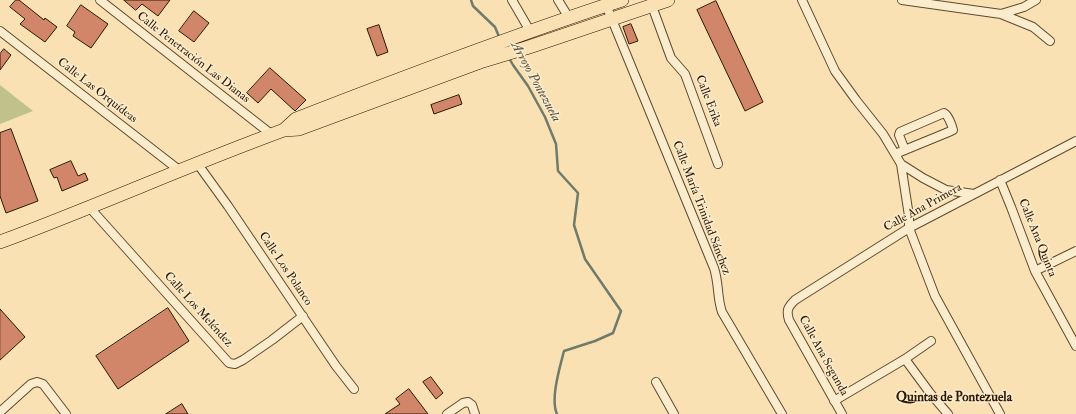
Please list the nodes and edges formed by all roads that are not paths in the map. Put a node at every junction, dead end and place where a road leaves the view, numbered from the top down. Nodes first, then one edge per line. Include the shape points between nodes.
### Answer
1 (512, 0) edge
2 (558, 0) edge
3 (622, 0) edge
4 (668, 0) edge
5 (802, 0) edge
6 (902, 0) edge
7 (1036, 0) edge
8 (104, 1) edge
9 (606, 5) junction
10 (652, 6) junction
11 (1001, 14) junction
12 (569, 18) junction
13 (610, 18) junction
14 (0, 31) edge
15 (527, 32) junction
16 (1050, 41) dead end
17 (481, 55) junction
18 (271, 134) junction
19 (1076, 141) edge
20 (905, 150) junction
21 (896, 154) junction
22 (197, 163) junction
23 (718, 164) dead end
24 (902, 164) junction
25 (179, 170) junction
26 (1000, 180) junction
27 (974, 194) junction
28 (90, 208) junction
29 (909, 228) junction
30 (0, 242) edge
31 (1076, 251) edge
32 (1035, 271) junction
33 (788, 308) joint
34 (303, 316) junction
35 (931, 341) dead end
36 (1076, 346) edge
37 (905, 359) junction
38 (656, 382) dead end
39 (354, 390) dead end
40 (834, 401) junction
41 (0, 412) edge
42 (66, 414) edge
43 (447, 414) edge
44 (475, 414) edge
45 (674, 414) edge
46 (782, 414) edge
47 (842, 414) edge
48 (948, 414) edge
49 (1000, 414) edge

1 - 15 street
2 - 12 street
3 - 9 main road
4 - 10 main road
5 - 21 street via 835,71
6 - 11 street
7 - 11 street via 1024,7
8 - 18 street, Calle Penetración Las Dianas
9 - 12 main road
9 - 13 street, Calle María Trinidad Sánchez
10 - 13 main road
10 - 23 street, Calle Erika via 671,58 685,74
11 - 16 street via 1033,27
12 - 15 main road
13 - 17 main road via 529,47
13 - 46 street, Calle María Trinidad Sánchez via 714,268 722,312
14 - 25 street, Calle Las Orquídeas
15 - 17 main road
17 - 18 main road via 296,119 284,130
18 - 22 main road
19 - 26 street, Calle Ana Primera
20 - 20 street via 952,130 953,127 945,114 900,132
20 - 21 street
21 - 24 street
22 - 25 main road
22 - 34 street, Calle Los Polanco
24 - 27 street via 946,190
24 - 29 street
25 - 28 main road
26 - 27 street, Calle Ana Primera
26 - 32 street, Calle Ana Quinta
27 - 29 street, Calle Ana Primera
28 - 30 main road
28 - 34 street, Calle Los Meléndez via 229,363 235,364 243,360
29 - 33 street, Calle Ana Primera via 795,300
29 - 49 street via 935,296
31 - 32 street
32 - 36 street, Calle Ana Quinta
33 - 40 street, Calle Ana Segunda via 789,320
34 - 39 street, Calle Los Polanco
35 - 37 street
37 - 40 street
37 - 48 street
38 - 45 street
40 - 47 street, Calle Ana Segunda
41 - 42 street via 31,384 37,382 43,384
43 - 44 street via 468,402 472,404

